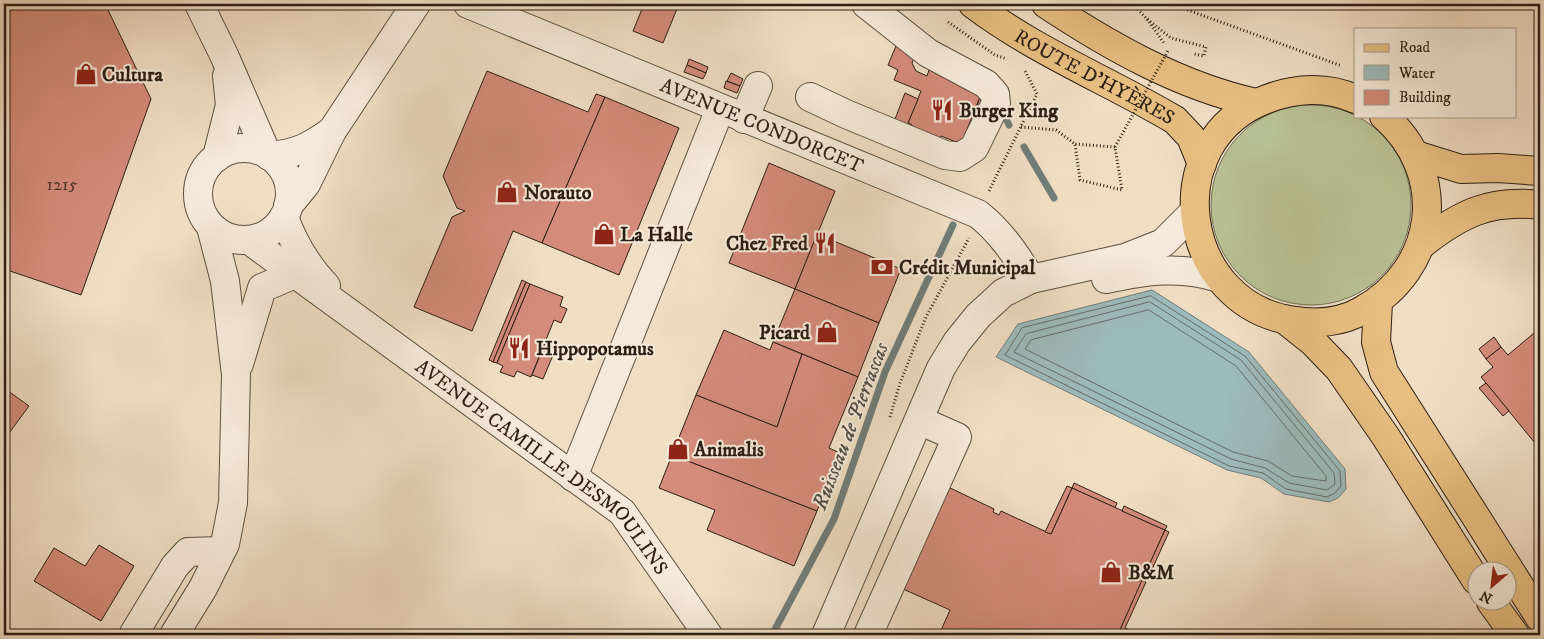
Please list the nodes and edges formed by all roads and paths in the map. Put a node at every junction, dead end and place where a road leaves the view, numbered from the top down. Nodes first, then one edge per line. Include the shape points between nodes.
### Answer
1 (199, 4) edge
2 (416, 4) edge
3 (468, 4) edge
4 (866, 4) edge
5 (973, 4) edge
6 (1046, 4) edge
7 (1133, 4) edge
8 (1171, 4) edge
9 (1147, 19) junction
10 (948, 22) dead end
11 (1169, 49) junction
12 (1178, 51) dead end
13 (1186, 53) dead end
14 (224, 55) junction
15 (1013, 61) dead end
16 (1022, 65) dead end
17 (1345, 67) dead end
18 (758, 86) dead end
19 (810, 97) dead end
20 (1354, 99) edge
21 (1256, 103) junction
22 (732, 114) junction
23 (1386, 118) edge
24 (1021, 127) junction
25 (332, 131) junction
26 (1075, 144) junction
27 (1115, 147) junction
28 (268, 155) junction
29 (1416, 155) junction
30 (217, 157) junction
31 (1202, 164) junction
32 (1540, 171) edge
33 (1540, 205) edge
34 (286, 211) junction
35 (1194, 212) junction
36 (978, 214) junction
37 (211, 227) junction
38 (249, 240) junction
39 (1422, 244) junction
40 (295, 274) junction
41 (1219, 278) junction
42 (1031, 279) junction
43 (1378, 302) junction
44 (356, 318) junction
45 (1284, 319) junction
46 (236, 375) junction
47 (890, 418) dead end
48 (932, 426) junction
49 (573, 477) junction
50 (221, 551) junction
51 (1466, 564) edge
52 (1487, 612) edge
53 (1498, 612) edge
54 (1540, 618) edge
55 (133, 635) edge
56 (174, 635) edge
57 (708, 635) edge
58 (826, 635) edge
59 (841, 635) edge
60 (868, 635) edge
61 (1490, 635) edge
62 (1514, 635) edge

1 - 14 street
2 - 25 street
3 - 22 street, AVENUE CONDORCET
4 - 19 street via 928,53 986,84 995,94 996,103 974,148 960,157 945,155
5 - 31 main road, ROUTE D'HYÈRES via 1048,51 1175,120 1191,137
6 - 21 main road, ROUTE D'HYÈRES via 1141,61 1227,96
7 - 9 path
8 - 17 path
9 - 11 path
9 - 13 path via 1171,38 1206,47 1204,56
10 - 15 path via 995,55
11 - 12 path
11 - 27 path, bridge
14 - 28 street
14 - 30 street via 230,106
16 - 24 path via 1037,94
18 - 22 street
20 - 21 main road via 1316,89 1285,92
21 - 31 main road via 1223,128
22 - 36 street, AVENUE CONDORCET
22 - 49 street
23 - 29 main road via 1399,129
24 - 26 path via 1056,130
24 - 36 path
25 - 28 street via 308,148 288,155
25 - 34 street via 306,184
26 - 27 path
26 - 27 path via 1080,180 1122,190
28 - 30 street via 241,148
28 - 34 street via 287,178 290,191
29 - 32 main road via 1461,169
29 - 39 main road via 1425,184 1427,214
30 - 37 street via 199,182 202,214
31 - 35 main road via 1195,188
33 - 39 main road via 1496,205 1469,212
34 - 38 street via 269,232
34 - 44 street, AVENUE CAMILLE DESMOULINS via 291,236 314,274
35 - 41 main road via 1206,258
35 - 42 street via 1163,243 1125,258
36 - 42 street, AVENUE CONDORCET via 1011,246
36 - 47 path via 966,244 926,317
37 - 38 street via 222,235
37 - 46 street via 225,280
38 - 40 street, AVENUE CAMILLE DESMOULINS
39 - 43 main road via 1396,286
40 - 44 street, AVENUE CAMILLE DESMOULINS
40 - 46 street via 262,288
41 - 45 main road via 1238,297 1260,311
41 - 48 street via 1186,270 1152,270 1052,290 1022,302 975,342
42 - 58 street via 1003,292 978,316 956,342 941,368
43 - 45 main road via 1333,320 1309,323
43 - 54 main road via 1376,342 1384,372
44 - 49 street, AVENUE CAMILLE DESMOULINS
45 - 51 main road via 1339,369
46 - 50 street via 233,503
48 - 59 street
48 - 60 street via 957,438
49 - 57 street, AVENUE CAMILLE DESMOULINS via 622,512
50 - 55 street via 188,552 175,566
50 - 56 street
52 - 61 main road
53 - 62 main road

